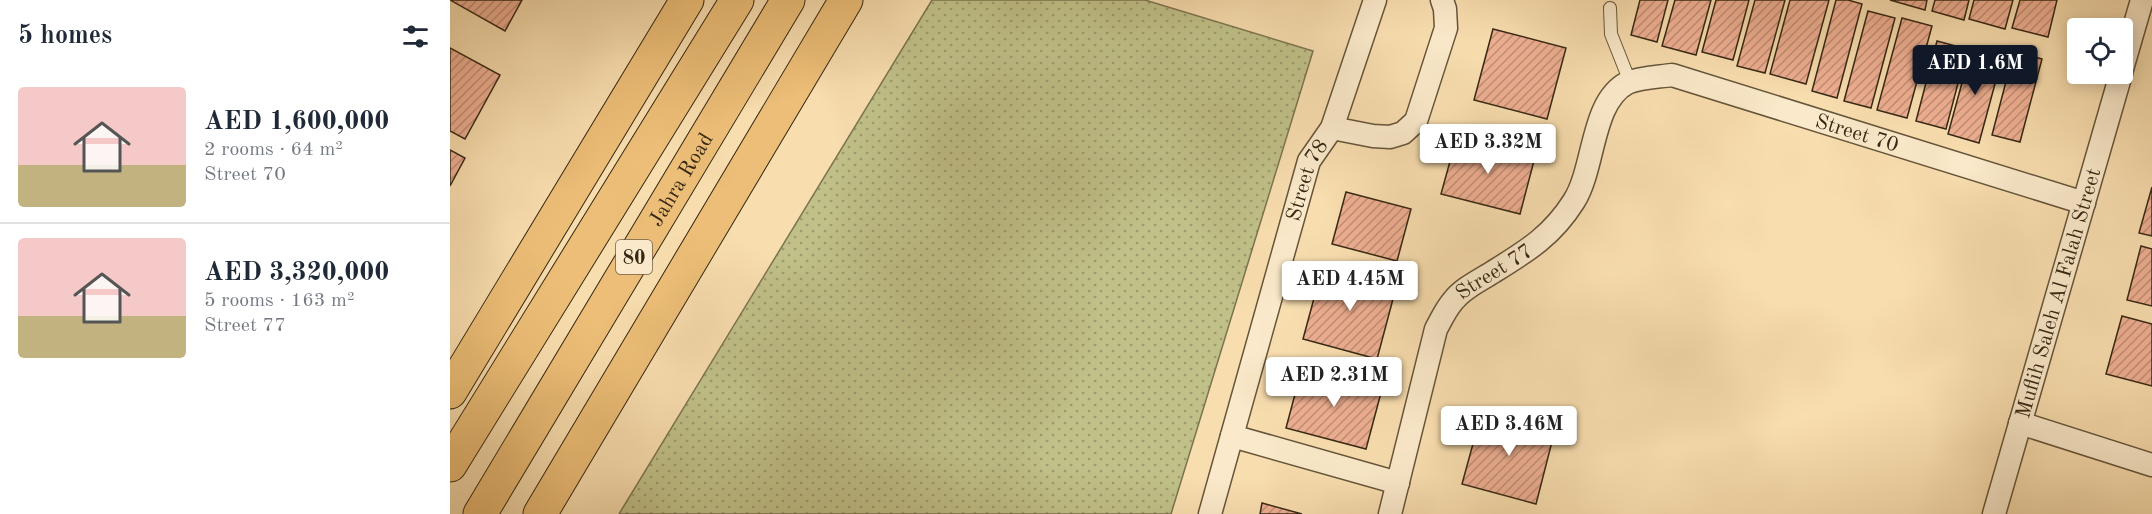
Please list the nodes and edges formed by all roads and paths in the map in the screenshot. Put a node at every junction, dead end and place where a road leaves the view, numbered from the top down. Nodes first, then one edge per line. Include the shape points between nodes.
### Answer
1 (687, 0) edge
2 (737, 0) edge
3 (788, 0) edge
4 (846, 0) edge
5 (1375, 0) edge
6 (1442, 0) edge
7 (2142, 0) edge
8 (1610, 8) dead end
9 (2133, 31) edge
10 (1630, 82) junction
11 (2118, 84) edge
12 (1332, 128) junction
13 (2084, 204) junction
14 (450, 392) edge
15 (599, 417) junction
16 (2020, 423) junction
17 (1232, 436) junction
18 (450, 465) edge
19 (2152, 465) edge
20 (1398, 483) junction
21 (480, 514) edge
22 (540, 514) edge
23 (556, 514) edge
24 (1210, 514) edge
25 (1390, 514) edge
26 (1994, 514) edge

1 - 14 main road
2 - 18 main road, 80
3 - 21 main road, Jahra Road / 80
4 - 15 main road
5 - 12 street, Street 78
6 - 12 street, Street 78 via 1446,28 1416,121 1403,133 1390,137
7 - 9 street
8 - 10 lane via 1611,34
10 - 13 street, Street 70 via 1672,75
10 - 20 street, Street 77 via 1610,98 1576,199 1558,223 1541,242 1467,288 1452,302 1436,328
11 - 13 street, Muflih Saleh Al Falah Street
12 - 17 street, Street 78 via 1309,161
13 - 16 street, Muflih Saleh Al Falah Street
15 - 22 main road
15 - 23 main road
16 - 19 street
16 - 26 street, Muflih Saleh Al Falah Street
17 - 20 street
17 - 24 street, Street 78
20 - 25 street, Street 77

